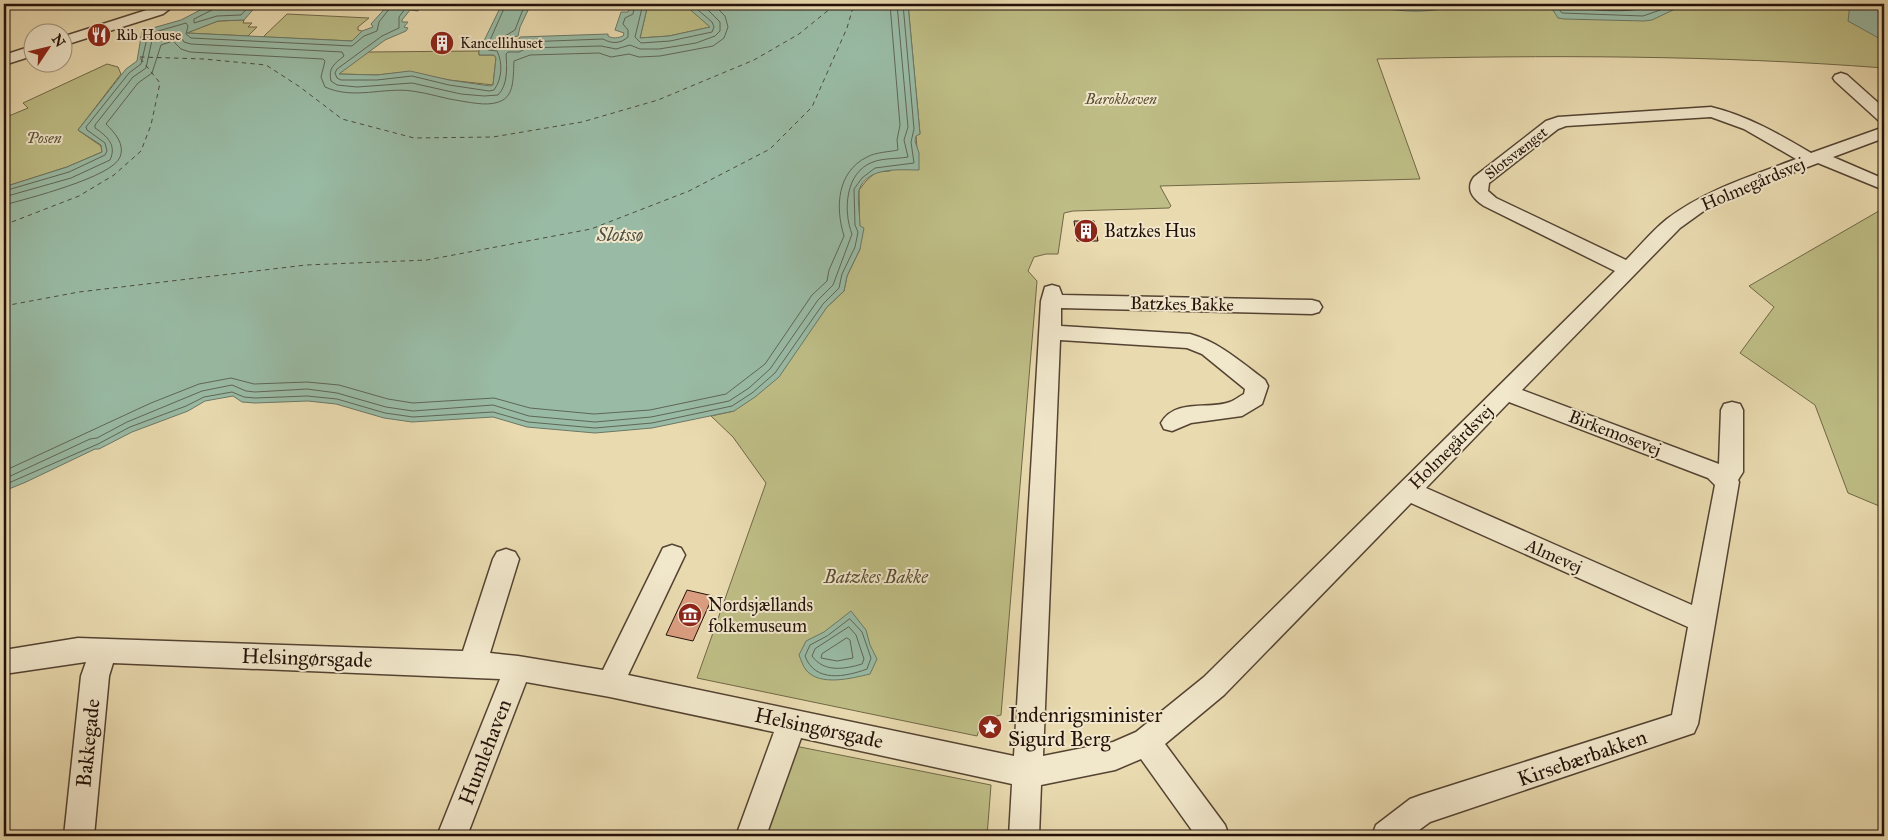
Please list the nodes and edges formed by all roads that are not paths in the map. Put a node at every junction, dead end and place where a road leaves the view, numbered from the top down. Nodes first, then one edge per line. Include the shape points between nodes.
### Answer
1 (169, 4) edge
2 (72, 39) edge
3 (22, 54) edge
4 (4, 60) edge
5 (1841, 78) dead end
6 (1884, 116) edge
7 (1884, 132) edge
8 (1814, 158) junction
9 (1884, 185) edge
10 (1628, 269) junction
11 (1312, 307) dead end
12 (1050, 332) junction
13 (1505, 392) junction
14 (1732, 410) dead end
15 (1172, 423) dead end
16 (1723, 477) junction
17 (1408, 491) junction
18 (672, 554) dead end
19 (506, 558) dead end
20 (1702, 621) junction
21 (103, 651) junction
22 (4, 662) edge
23 (474, 664) junction
24 (518, 668) junction
25 (610, 684) junction
26 (792, 722) junction
27 (1146, 742) junction
28 (1028, 773) junction
29 (79, 836) edge
30 (452, 836) edge
31 (751, 836) edge
32 (1024, 836) edge
33 (1214, 836) edge
34 (1387, 836) edge

1 - 2 street via 158,11
3 - 4 street
5 - 6 street
7 - 8 street, Holmegårdsvej
8 - 9 street
8 - 10 street, Holmegårdsvej via 1723,193 1699,206 1674,224
8 - 10 street, Slotsvænget via 1726,114 1711,112 1564,121 1552,125 1480,181 1480,195 1490,202
10 - 13 street, Holmegårdsvej
11 - 12 street, Batzkes Bakke via 1051,296
12 - 15 street, Batzkes Bakke via 1190,341 1209,349 1257,386 1254,398 1234,410 1186,415
12 - 28 street, Batzkes Bakke
13 - 16 street, Birkemosevej via 1707,468
13 - 17 street, Holmegårdsvej
14 - 16 street via 1731,472
16 - 20 street via 1726,482
17 - 20 street, Almevej
17 - 27 street, Holmegårdsvej via 1214,686
18 - 25 street
19 - 23 street
20 - 34 street, Kirsebærbakken via 1684,724 1421,810
21 - 22 street, Helsingørsgade via 78,650
21 - 23 street, Helsingørsgade
21 - 29 street, Bakkegade via 96,676
23 - 24 street, Helsingørsgade
24 - 25 street, Helsingørsgade
24 - 30 street, Humlehaven
25 - 26 street, Helsingørsgade
26 - 28 street, Helsingørsgade
26 - 31 street
27 - 28 street, Holmegårdsvej via 1115,756
27 - 33 street
28 - 32 street, Batzkes Bakke

